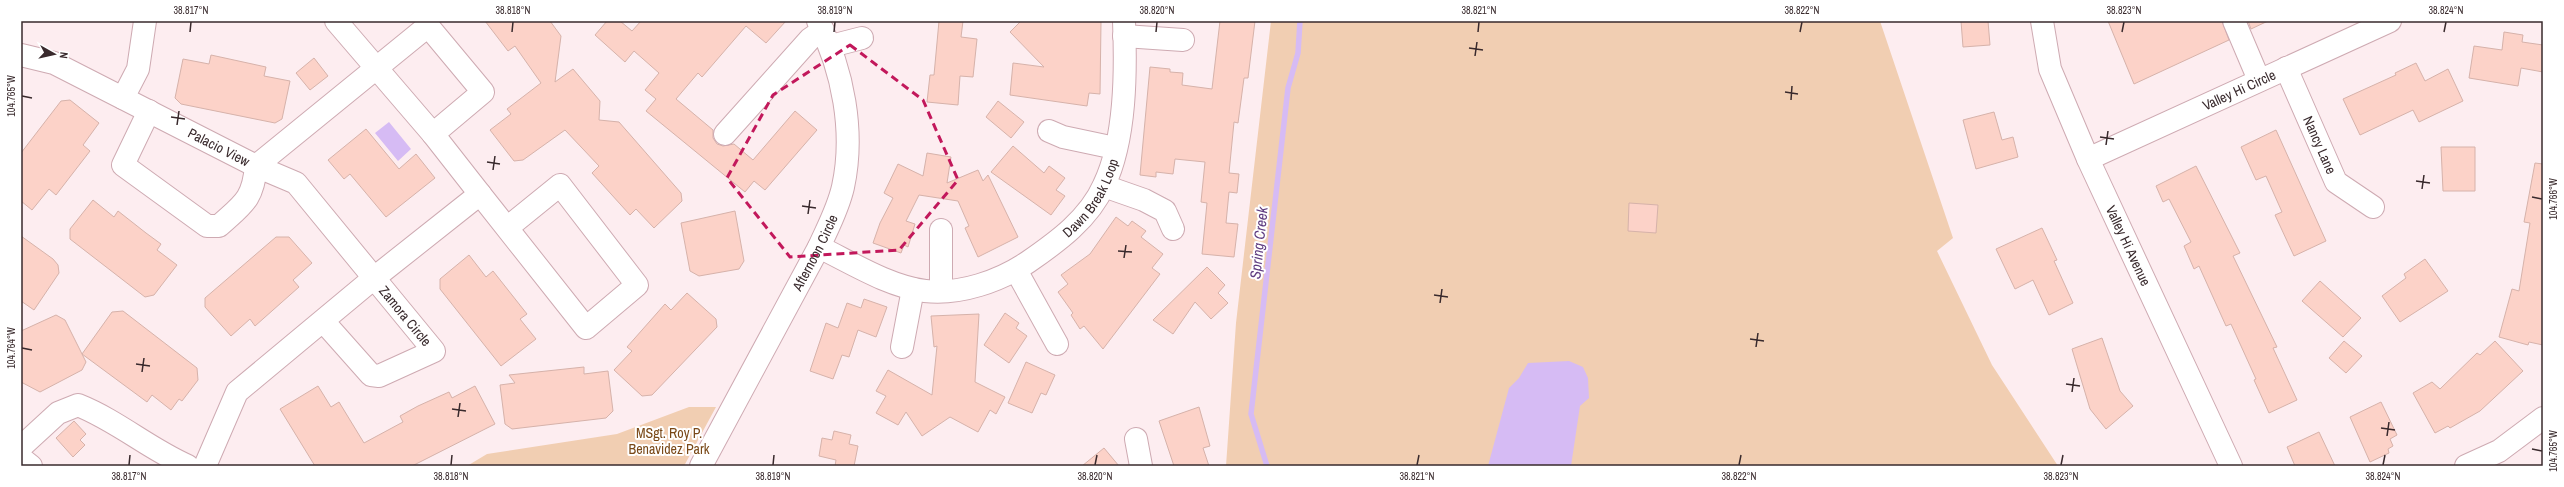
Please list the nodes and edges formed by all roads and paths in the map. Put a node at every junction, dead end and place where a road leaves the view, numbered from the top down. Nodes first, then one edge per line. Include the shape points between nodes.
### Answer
1 (144, 21) edge
2 (336, 21) edge
3 (2042, 21) edge
4 (2234, 21) edge
5 (2390, 21) edge
6 (1124, 29) edge
7 (824, 32) edge
8 (862, 38) dead end
9 (1183, 40) dead end
10 (21, 55) edge
11 (2286, 68) junction
12 (376, 70) junction
13 (2259, 80) junction
14 (123, 98) junction
15 (149, 111) junction
16 (1049, 131) dead end
17 (433, 134) junction
18 (725, 134) dead end
19 (1115, 148) junction
20 (2088, 159) junction
21 (256, 166) junction
22 (1104, 186) junction
23 (480, 194) junction
24 (2373, 207) dead end
25 (507, 228) junction
26 (1174, 229) dead end
27 (941, 230) dead end
28 (819, 247) junction
29 (1016, 270) junction
30 (374, 278) junction
31 (913, 289) junction
32 (941, 290) junction
33 (323, 321) junction
34 (1057, 344) dead end
35 (902, 347) dead end
36 (2543, 418) edge
37 (1136, 440) dead end
38 (21, 447) edge
39 (21, 458) edge
40 (2476, 464) edge
41 (31, 466) edge
42 (188, 466) edge
43 (205, 466) edge
44 (701, 466) edge
45 (1141, 466) edge
46 (2231, 466) edge

1 - 14 street via 138,70
2 - 12 street
3 - 20 street, Valley Hi Avenue via 2050,69
4 - 13 street
5 - 11 street, Valley Hi Circle
6 - 9 street
6 - 19 street, Dawn Break Loop via 1124,80
7 - 8 street
7 - 18 street via 810,39
7 - 28 street, Afternoon Circle via 843,95 848,142 847,163 835,214
10 - 14 street, Palacio View via 54,63
11 - 13 street, Valley Hi Circle
11 - 24 street, Nancy Lane via 2336,182
12 - 17 street
12 - 17 street, Palacio View via 428,26 483,92
12 - 21 street, Palacio View
13 - 20 street, Valley Hi Circle
14 - 15 street, Palacio View
15 - 21 street, Palacio View
15 - 21 street via 123,165 207,226 219,226 246,202 254,186
16 - 19 street via 1063,137
17 - 23 street
19 - 22 street, Dawn Break Loop
20 - 46 street, Valley Hi Avenue
21 - 30 street via 296,183
22 - 26 street via 1144,200 1165,211
22 - 29 street, Dawn Break Loop via 1067,235
23 - 25 street
23 - 30 street
25 - 25 street via 586,328 637,285 560,185
27 - 32 street
28 - 31 street, Dawn Break Loop via 870,272
28 - 44 street, Afternoon Circle
29 - 32 street, Dawn Break Loop via 988,282
29 - 34 street
30 - 33 street, Zamora Circle
30 - 33 street, Zamora Circle via 434,351 379,376 371,375
31 - 32 street, Dawn Break Loop
31 - 35 street
33 - 43 street, Zamora Circle via 237,392
36 - 40 street via 2499,451
37 - 45 street
38 - 42 street via 58,413 78,405 102,415 163,455
39 - 41 street

